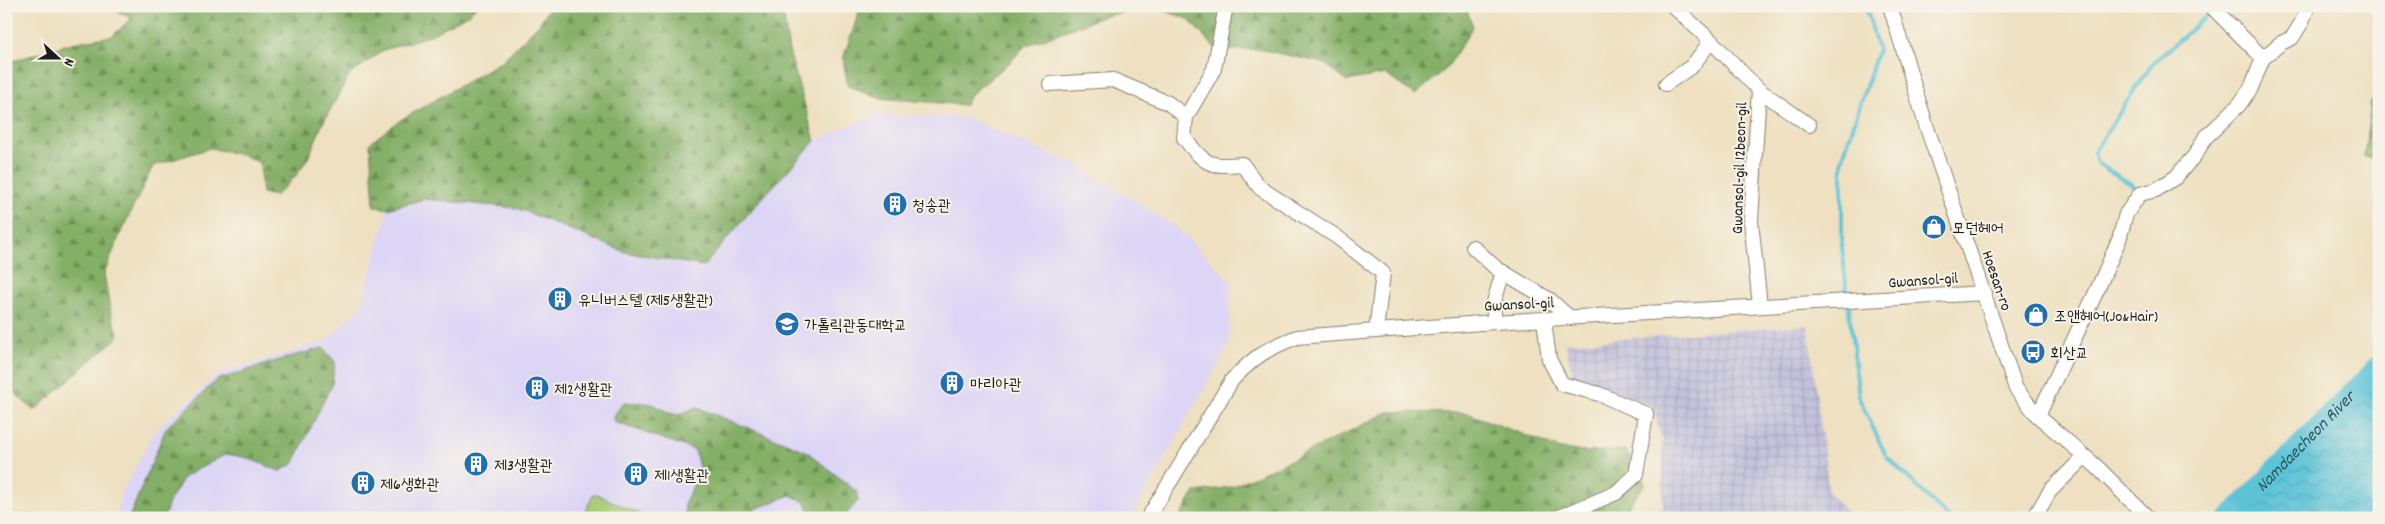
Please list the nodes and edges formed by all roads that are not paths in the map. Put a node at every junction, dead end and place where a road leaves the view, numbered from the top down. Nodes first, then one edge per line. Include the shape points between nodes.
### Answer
1 (1226, 6) edge
2 (1673, 6) edge
3 (1890, 6) edge
4 (2211, 6) edge
5 (2308, 6) edge
6 (1711, 41) junction
7 (2263, 58) junction
8 (1050, 84) dead end
9 (1666, 84) dead end
10 (1758, 90) junction
11 (1186, 117) junction
12 (1809, 125) dead end
13 (1473, 247) dead end
14 (1503, 272) junction
15 (1984, 293) junction
16 (1760, 306) junction
17 (1570, 318) junction
18 (1544, 320) junction
19 (1495, 322) junction
20 (1376, 331) junction
21 (2038, 416) junction
22 (2084, 457) junction
23 (1148, 518) edge
24 (1557, 518) edge
25 (2034, 518) edge
26 (2148, 518) edge

1 - 11 street via 1214,69
2 - 6 street, Gwansol-gil 12beon-gil
3 - 15 street, Hoesan-ro via 1925,122
4 - 7 street
5 - 7 street via 2292,38
6 - 9 street via 1692,66
6 - 10 street, Gwansol-gil 12beon-gil
7 - 21 street via 2251,88 2239,105 2205,138 2176,177 2156,190 2140,194 2126,214 2119,240
8 - 11 street via 1113,80 1168,103
10 - 12 street
10 - 16 street, Gwansol-gil 12beon-gil via 1752,221
11 - 20 street via 1184,138 1198,155 1216,166 1242,164 1260,188 1337,237 1383,273
13 - 14 street
14 - 17 street via 1550,300
14 - 19 street via 1493,305
15 - 16 street, Gwansol-gil
15 - 21 street, Hoesan-ro via 2016,389
16 - 17 street, Gwansol-gil
17 - 18 street, Gwansol-gil
18 - 19 street, Gwansol-gil
18 - 24 street via 1550,359 1562,384 1599,394 1646,414 1636,475 1616,493
19 - 20 street, Gwansol-gil
20 - 23 street, Gwansol-gil via 1298,338 1269,348 1249,362 1216,404
21 - 22 street, Hoesan-ro
22 - 25 street via 2050,491
22 - 26 street, Hoesan-ro

